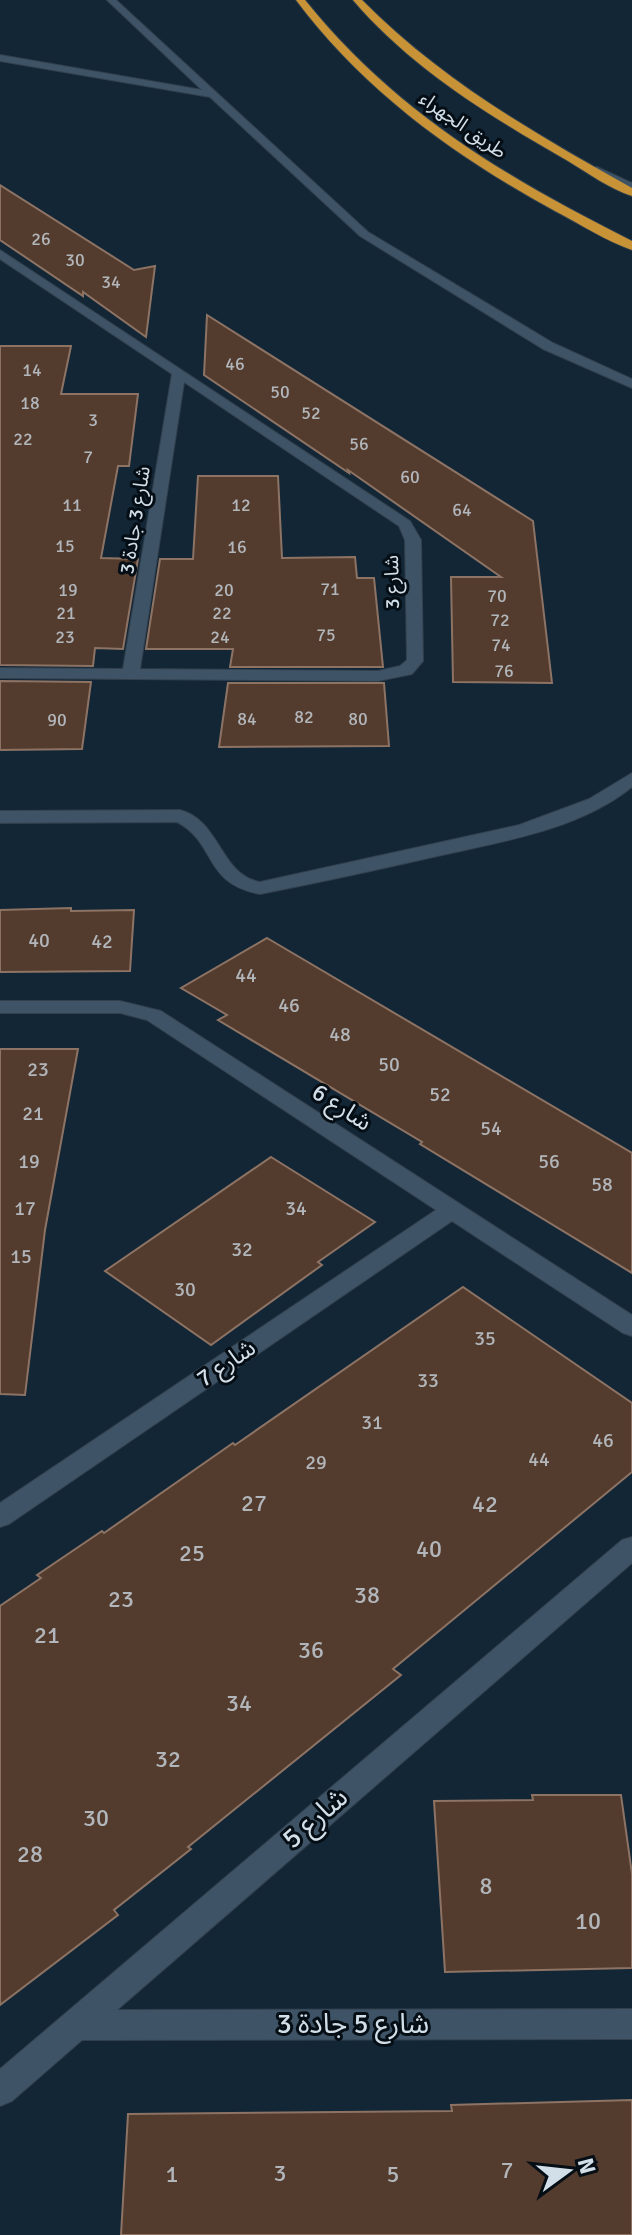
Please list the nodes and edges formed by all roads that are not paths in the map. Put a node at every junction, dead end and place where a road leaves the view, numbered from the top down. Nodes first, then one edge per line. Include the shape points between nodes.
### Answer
1 (111, 0) edge
2 (300, 0) edge
3 (357, 0) edge
4 (0, 58) edge
5 (211, 94) junction
6 (569, 157) joint
7 (632, 190) edge
8 (632, 246) edge
9 (1, 258) edge
10 (179, 373) junction
11 (632, 384) edge
12 (0, 673) edge
13 (131, 674) junction
14 (632, 778) edge
15 (0, 817) edge
16 (0, 1007) edge
17 (452, 1210) junction
18 (632, 1327) edge
19 (0, 1517) edge
20 (632, 1547) edge
21 (632, 2024) edge
22 (74, 2025) junction
23 (0, 2090) edge

1 - 5 street
2 - 8 highway, طريق الجهراء via 351,60 431,129
3 - 6 highway, طريق الجهراء via 449,83
4 - 5 street
5 - 11 street via 364,234 548,346
6 - 7 street
9 - 10 street, شارع 3
10 - 13 street, شارع 3 جادة 3
10 - 13 street, شارع 3 via 405,524 413,540 415,661 406,670 378,676
12 - 13 street, شارع 3
14 - 15 street via 616,794 530,828 260,888 233,881 192,821 180,816
16 - 17 street, شارع 6 via 120,1007 154,1015
17 - 18 street, شارع 6
17 - 19 street, شارع 7
20 - 22 street, شارع 5
21 - 22 street, شارع 5 جادة 3
22 - 23 street, شارع 5

